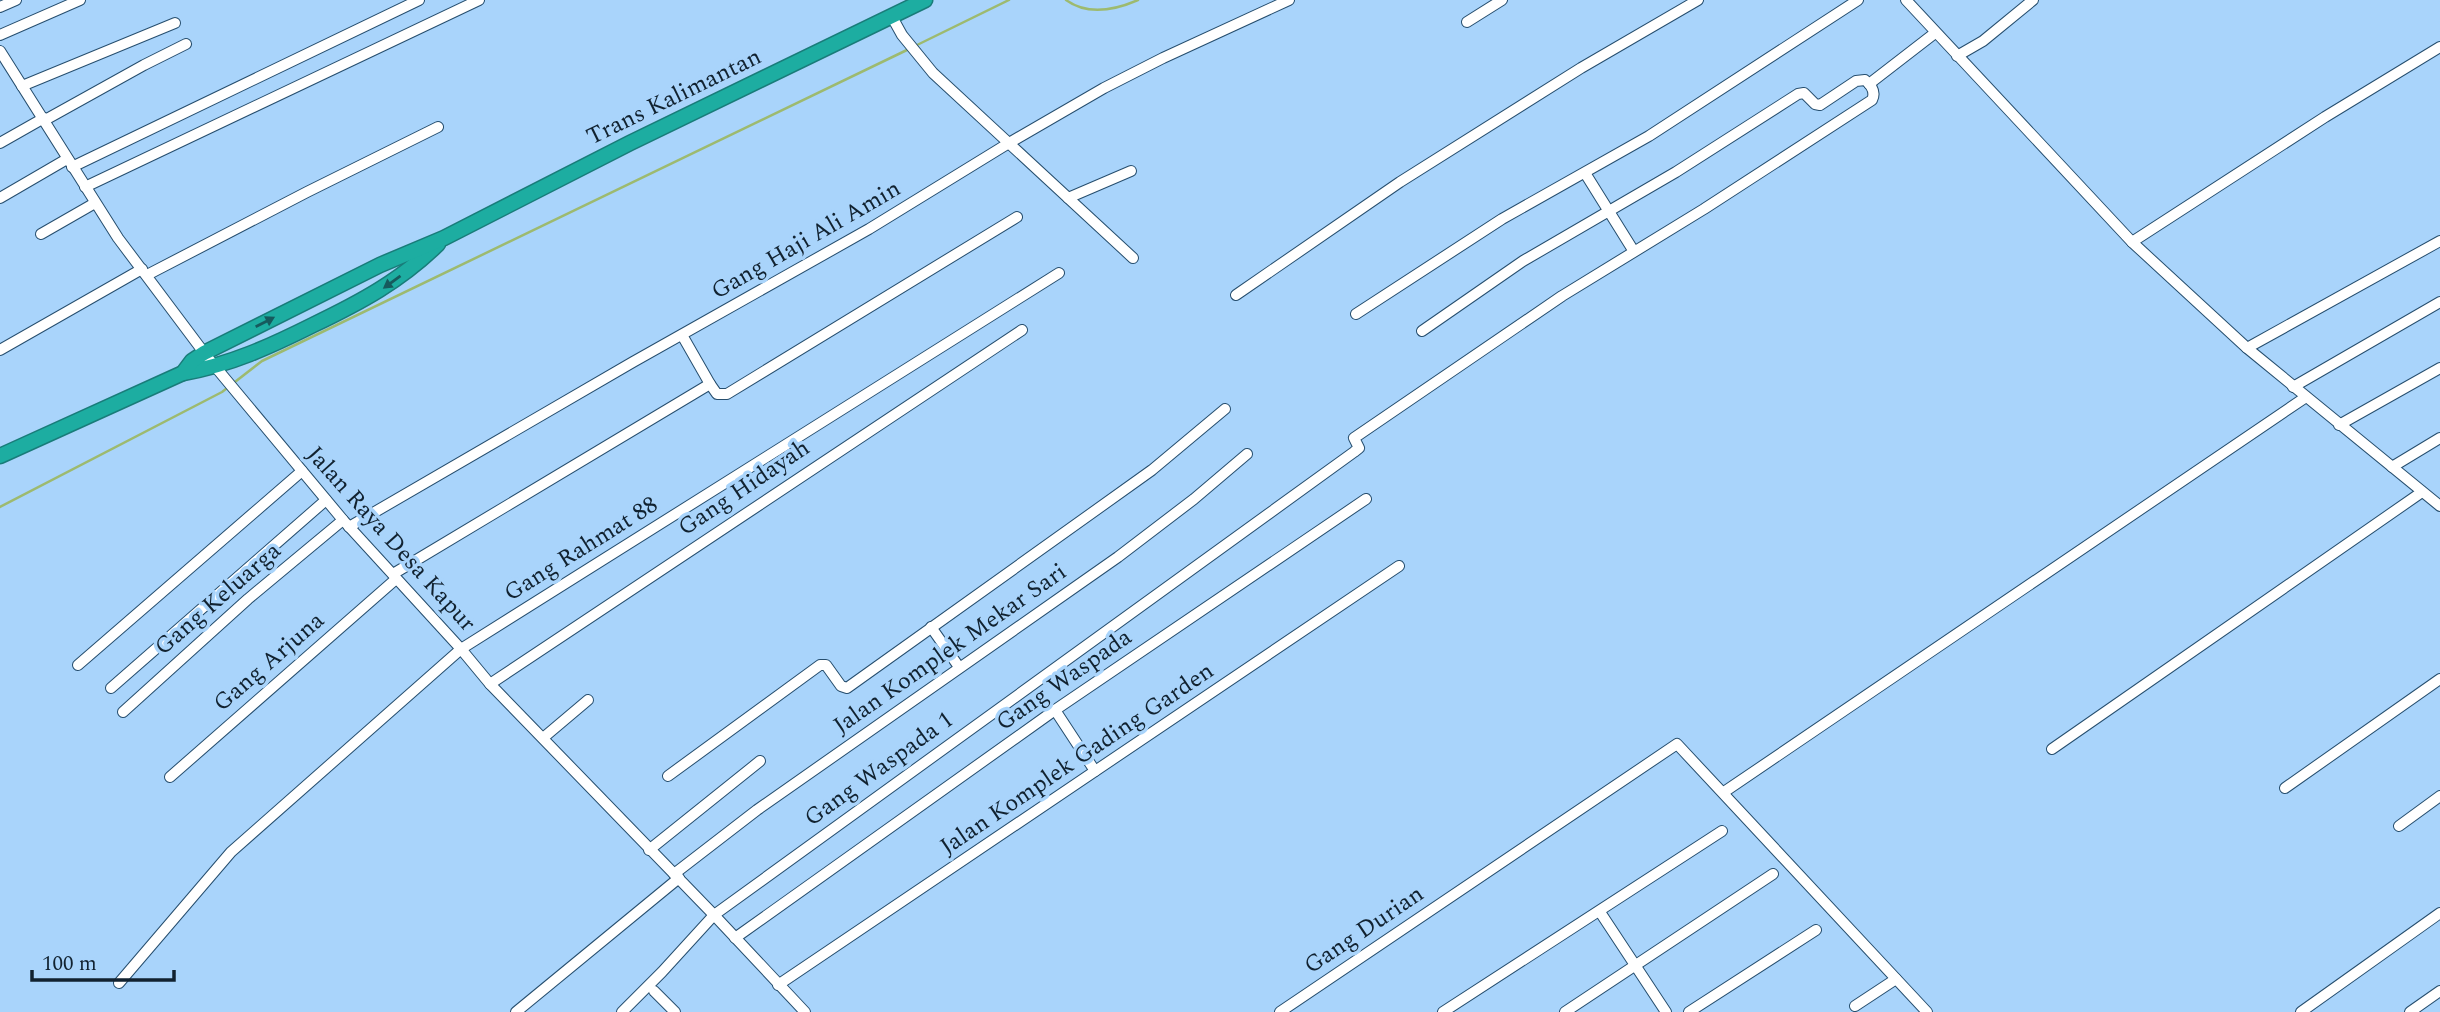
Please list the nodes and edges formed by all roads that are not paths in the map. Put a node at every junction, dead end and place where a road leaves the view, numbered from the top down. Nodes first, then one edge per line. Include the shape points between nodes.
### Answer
1 (16, 0) edge
2 (80, 0) edge
3 (419, 0) edge
4 (479, 0) edge
5 (923, 0) edge
6 (1289, 0) edge
7 (1502, 0) edge
8 (1698, 0) edge
9 (1858, 0) edge
10 (1906, 0) edge
11 (2033, 0) edge
12 (0, 8) edge
13 (892, 17) junction
14 (1467, 22) dead end
15 (175, 23) dead end
16 (1935, 33) junction
17 (0, 35) edge
18 (186, 44) dead end
19 (2440, 47) edge
20 (0, 51) edge
21 (1957, 56) junction
22 (1869, 84) junction
23 (22, 86) junction
24 (45, 119) junction
25 (438, 127) dead end
26 (0, 143) edge
27 (1009, 143) junction
28 (69, 163) junction
29 (1131, 171) dead end
30 (1584, 173) junction
31 (85, 187) junction
32 (0, 198) edge
33 (1068, 198) junction
34 (95, 203) junction
35 (1609, 212) junction
36 (1017, 217) dead end
37 (41, 234) dead end
38 (444, 238) junction
39 (2440, 241) edge
40 (2132, 242) junction
41 (1633, 250) junction
42 (1133, 258) dead end
43 (145, 272) junction
44 (1059, 273) dead end
45 (1236, 295) dead end
46 (2440, 302) edge
47 (1356, 314) dead end
48 (1022, 330) dead end
49 (1422, 331) dead end
50 (682, 335) junction
51 (200, 347) junction
52 (2247, 348) junction
53 (0, 350) edge
54 (216, 367) junction
55 (2440, 368) edge
56 (183, 373) junction
57 (710, 384) junction
58 (2293, 387) junction
59 (2306, 397) junction
60 (1225, 408) dead end
61 (2339, 425) junction
62 (2440, 438) edge
63 (1247, 454) dead end
64 (0, 456) edge
65 (2392, 467) junction
66 (302, 471) junction
67 (2421, 492) junction
68 (1366, 499) dead end
69 (326, 500) junction
70 (2440, 506) edge
71 (346, 524) junction
72 (1399, 566) dead end
73 (395, 577) junction
74 (932, 627) junction
75 (461, 649) junction
76 (78, 665) dead end
77 (959, 667) junction
78 (2440, 679) edge
79 (490, 684) junction
80 (111, 688) dead end
81 (588, 700) dead end
82 (1055, 710) junction
83 (123, 712) dead end
84 (543, 738) junction
85 (2052, 749) dead end
86 (760, 761) dead end
87 (1095, 771) junction
88 (668, 776) dead end
89 (170, 777) dead end
90 (2285, 788) dead end
91 (1724, 792) junction
92 (2440, 796) edge
93 (2399, 826) dead end
94 (1722, 831) dead end
95 (649, 849) junction
96 (1773, 874) dead end
97 (676, 876) junction
98 (1600, 912) junction
99 (2440, 913) edge
100 (714, 915) junction
101 (1816, 930) dead end
102 (735, 938) junction
103 (1637, 966) junction
104 (1896, 979) junction
105 (119, 984) dead end
106 (778, 985) junction
107 (654, 990) dead end
108 (2440, 991) edge
109 (1855, 1006) dead end
110 (516, 1012) edge
111 (622, 1012) edge
112 (675, 1012) edge
113 (805, 1012) edge
114 (1280, 1012) edge
115 (1443, 1012) edge
116 (1565, 1012) edge
117 (1666, 1012) edge
118 (1689, 1012) edge
119 (1927, 1012) edge
120 (2301, 1012) edge
121 (2410, 1012) edge

1 - 12 street
2 - 17 street
3 - 28 street
4 - 31 street
5 - 13 highway, Trans Kalimantan
6 - 27 street, Gang Haji Ali Amin via 1142,68
7 - 14 street
8 - 45 street via 1422,168
9 - 30 street
10 - 16 street
11 - 21 street
13 - 27 street via 933,73
13 - 38 highway, Trans Kalimantan
15 - 23 street
16 - 21 street
16 - 22 street
18 - 24 street
19 - 40 street via 2249,161
20 - 23 street, Jalan Raya Desa Kapur
21 - 40 street
22 - 35 street via 1856,81 1820,105 1804,93 1798,94
22 - 41 street via 1872,100
23 - 24 street, Jalan Raya Desa Kapur
24 - 26 street
24 - 28 street, Jalan Raya Desa Kapur
25 - 43 street
27 - 33 street
27 - 50 street, Gang Haji Ali Amin
28 - 31 street, Jalan Raya Desa Kapur
28 - 32 street
29 - 33 street
30 - 35 street
30 - 47 street via 1502,219
31 - 34 street, Jalan Raya Desa Kapur
33 - 42 street
34 - 37 street
34 - 43 street, Jalan Raya Desa Kapur
35 - 41 street
35 - 49 street via 1523,261
36 - 57 street via 727,394 717,394
51 -> 38 highway, Trans Kalimantan
38 -> 54 highway, Trans Kalimantan via 381,290 276,344
39 - 52 street
40 - 52 street
41 - 100 street, Gang Waspada 1 via 1354,438 1359,448 1354,452
43 - 51 street, Jalan Raya Desa Kapur
43 - 53 street
44 - 75 street, Gang Rahmat 88
46 - 58 street
48 - 79 street, Gang Hidayah
50 - 57 street
50 - 71 street, Gang Haji Ali Amin
51 - 54 street, Jalan Raya Desa Kapur
51 - 56 highway, Trans Kalimantan
52 - 58 street
54 - 56 highway, Trans Kalimantan
54 - 66 street, Jalan Raya Desa Kapur
55 - 61 street
56 - 64 highway
57 - 73 street, Gang Arjuna
58 - 59 street
59 - 61 street
59 - 91 street
60 - 74 street via 1152,470
61 - 65 street
62 - 65 street
63 - 77 street, Jalan Komplek Mekar Sari via 1118,556
65 - 67 street
66 - 69 street, Jalan Raya Desa Kapur
66 - 76 street
67 - 70 street
67 - 85 street
68 - 82 street, Gang Waspada
69 - 71 street, Jalan Raya Desa Kapur
69 - 80 street
71 - 73 street, Jalan Raya Desa Kapur
71 - 83 street, Gang Keluarga via 248,599
72 - 87 street, Jalan Komplek Gading Garden
73 - 75 street, Jalan Raya Desa Kapur
73 - 89 street, Gang Arjuna
74 - 77 street
74 - 88 street via 847,688 826,665 820,665
75 - 79 street, Jalan Raya Desa Kapur
75 - 105 street, Gang Rahmat 88 via 231,852
77 - 97 street, Jalan Komplek Mekar Sari via 757,810
78 - 90 street
79 - 84 street, Jalan Raya Desa Kapur
81 - 84 street
82 - 87 street
82 - 102 street, Gang Waspada
84 - 95 street, Jalan Raya Desa Kapur
86 - 95 street
87 - 106 street, Jalan Komplek Gading Garden
91 - 104 street
91 - 114 street, Gang Durian via 1677,744
92 - 93 street
94 - 98 street
95 - 97 street, Jalan Raya Desa Kapur
96 - 103 street
97 - 100 street, Jalan Raya Desa Kapur
97 - 110 street, Jalan Komplek Mekar Sari
98 - 103 street
98 - 115 street
99 - 120 street
100 - 102 street, Jalan Raya Desa Kapur
100 - 111 street, Gang Waspada 1
101 - 118 street
102 - 106 street, Jalan Raya Desa Kapur
103 - 116 street
103 - 117 street
104 - 109 street
104 - 119 street
106 - 113 street, Jalan Raya Desa Kapur
107 - 112 street
108 - 121 street

